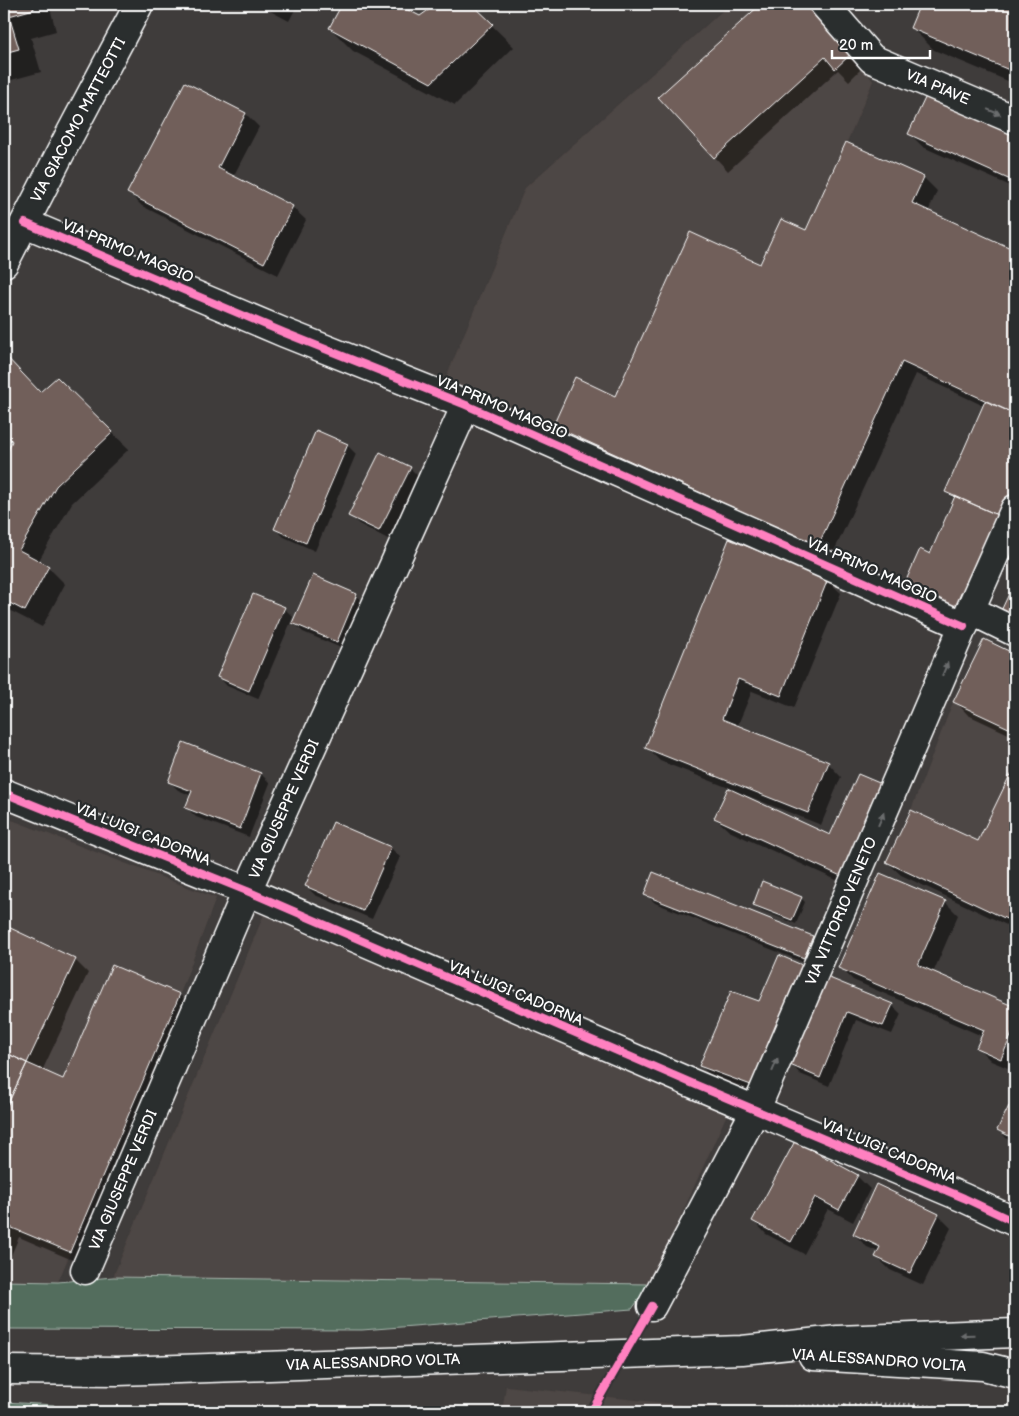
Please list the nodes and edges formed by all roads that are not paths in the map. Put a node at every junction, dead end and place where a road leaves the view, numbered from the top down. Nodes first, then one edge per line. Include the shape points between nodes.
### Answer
1 (139, 4) edge
2 (824, 4) edge
3 (1015, 120) edge
4 (25, 222) junction
5 (4, 263) edge
6 (466, 405) junction
7 (1015, 509) edge
8 (967, 618) junction
9 (1015, 632) edge
10 (4, 793) edge
11 (247, 891) junction
12 (756, 1109) junction
13 (1015, 1222) edge
14 (85, 1270) dead end
15 (652, 1306) dead end
16 (1015, 1333) edge
17 (742, 1350) junction
18 (4, 1370) edge
19 (1015, 1374) edge

1 - 4 street, VIA GIACOMO MATTEOTTI
2 -> 3 street, VIA PIAVE via 872,59
4 - 5 street, VIA GIACOMO MATTEOTTI
4 - 6 street, VIA PRIMO MAGGIO via 285,333
6 - 8 street, VIA PRIMO MAGGIO
6 - 11 street, VIA GIUSEPPE VERDI
7 - 8 street, VIA VITTORIO VENETO
8 - 9 street, VIA PRIMO MAGGIO
12 -> 8 street, VIA VITTORIO VENETO
10 - 11 street, VIA LUIGI CADORNA
11 - 12 street, VIA LUIGI CADORNA
11 - 14 street, VIA GIUSEPPE VERDI
12 - 13 street, VIA LUIGI CADORNA
12 - 15 street, VIA VITTORIO VENETO
16 -> 17 street, VIA ALESSANDRO VOLTA via 838,1340
17 - 18 street, VIA ALESSANDRO VOLTA via 118,1370
17 - 19 street, VIA ALESSANDRO VOLTA via 983,1366

